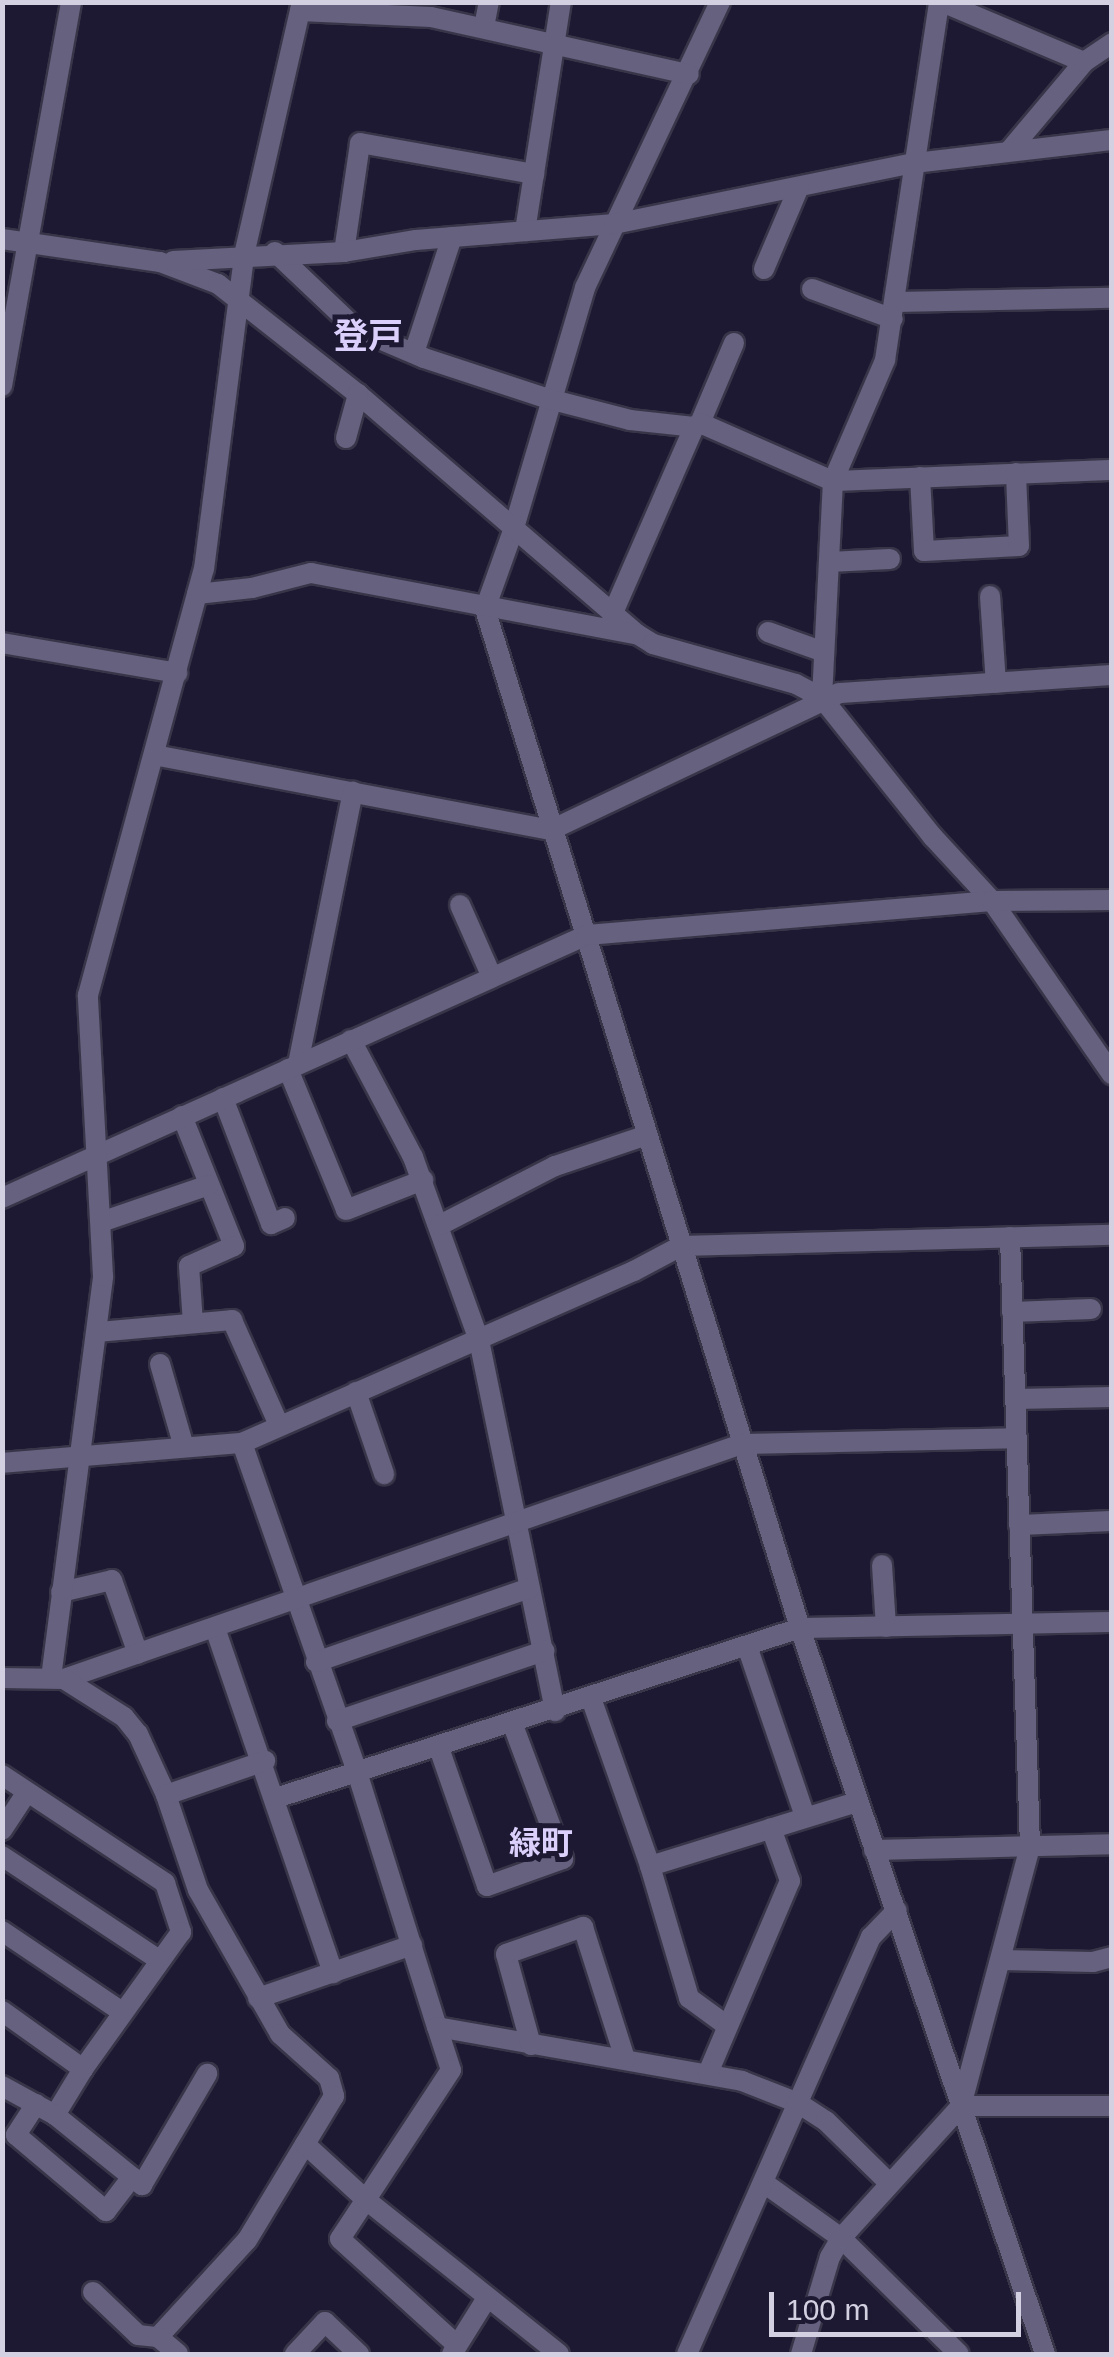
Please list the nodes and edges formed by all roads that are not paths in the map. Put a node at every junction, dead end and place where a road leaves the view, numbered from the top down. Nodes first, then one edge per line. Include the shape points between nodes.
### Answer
1 (70, 2) edge
2 (489, 2) edge
3 (561, 2) edge
4 (720, 2) edge
5 (941, 2) edge
6 (301, 7) edge
7 (432, 10) edge
8 (484, 26) junction
9 (552, 42) junction
10 (1112, 42) edge
11 (1084, 62) junction
12 (689, 74) junction
13 (1112, 140) edge
14 (1010, 150) junction
15 (915, 163) junction
16 (534, 174) junction
17 (800, 186) junction
18 (614, 224) junction
19 (525, 231) junction
20 (452, 237) junction
21 (2, 239) edge
22 (28, 241) junction
23 (275, 252) junction
24 (344, 252) junction
25 (244, 255) junction
26 (160, 262) junction
27 (764, 269) dead end
28 (812, 288) dead end
29 (238, 298) junction
30 (1112, 298) edge
31 (894, 311) junction
32 (734, 343) dead end
33 (414, 353) junction
34 (2, 386) edge
35 (358, 394) junction
36 (548, 399) junction
37 (697, 425) junction
38 (346, 438) dead end
39 (1112, 470) edge
40 (1016, 474) junction
41 (920, 478) junction
42 (832, 481) junction
43 (514, 528) junction
44 (890, 559) dead end
45 (829, 562) junction
46 (197, 594) junction
47 (990, 596) dead end
48 (485, 609) junction
49 (612, 615) junction
50 (768, 632) dead end
51 (637, 634) junction
52 (2, 643) edge
53 (824, 652) junction
54 (178, 673) junction
55 (1112, 675) edge
56 (996, 683) junction
57 (822, 698) junction
58 (154, 755) junction
59 (353, 792) junction
60 (550, 830) junction
61 (1112, 900) edge
62 (992, 901) junction
63 (460, 905) dead end
64 (586, 936) junction
65 (491, 976) junction
66 (351, 1040) junction
67 (293, 1067) junction
68 (1112, 1074) edge
69 (223, 1098) junction
70 (182, 1116) junction
71 (648, 1135) junction
72 (98, 1153) junction
73 (423, 1180) junction
74 (210, 1185) junction
75 (2, 1198) edge
76 (286, 1218) dead end
77 (101, 1222) junction
78 (440, 1224) junction
79 (1112, 1235) edge
80 (1010, 1236) junction
81 (681, 1246) junction
82 (1091, 1309) dead end
83 (1012, 1312) junction
84 (192, 1324) junction
85 (98, 1332) junction
86 (479, 1340) junction
87 (160, 1364) dead end
88 (356, 1392) junction
89 (1016, 1398) junction
90 (1112, 1398) edge
91 (279, 1426) junction
92 (1017, 1438) junction
93 (242, 1443) junction
94 (742, 1444) junction
95 (184, 1447) junction
96 (80, 1456) junction
97 (2, 1463) edge
98 (384, 1474) dead end
99 (1112, 1521) edge
100 (517, 1522) junction
101 (1019, 1525) junction
102 (882, 1565) dead end
103 (530, 1588) junction
104 (61, 1592) junction
105 (294, 1600) junction
106 (1112, 1622) edge
107 (1023, 1626) junction
108 (886, 1627) junction
109 (216, 1628) junction
110 (800, 1628) junction
111 (747, 1646) junction
112 (544, 1651) junction
113 (138, 1654) junction
114 (316, 1662) junction
115 (2, 1678) edge
116 (58, 1679) junction
117 (591, 1698) junction
118 (555, 1711) junction
119 (337, 1722) junction
120 (512, 1725) junction
121 (439, 1748) junction
122 (265, 1761) junction
123 (358, 1772) junction
124 (2, 1775) edge
125 (27, 1792) junction
126 (166, 1795) junction
127 (276, 1798) junction
128 (857, 1802) junction
129 (805, 1816) junction
130 (771, 1828) junction
131 (2, 1830) edge
132 (1112, 1844) edge
133 (1030, 1846) junction
134 (874, 1850) junction
135 (2, 1856) edge
136 (650, 1866) junction
137 (897, 1910) junction
138 (2, 1931) edge
139 (412, 1945) junction
140 (1112, 1957) edge
141 (159, 1960) junction
142 (1002, 1960) junction
143 (333, 1973) junction
144 (258, 1998) junction
145 (2, 2010) edge
146 (122, 2012) junction
147 (726, 2025) junction
148 (436, 2027) junction
149 (531, 2044) junction
150 (625, 2059) junction
151 (83, 2068) junction
152 (708, 2073) junction
153 (207, 2074) dead end
154 (2, 2086) edge
155 (798, 2103) junction
156 (36, 2104) junction
157 (961, 2106) junction
158 (1112, 2106) edge
159 (55, 2115) junction
160 (305, 2144) junction
161 (132, 2177) junction
162 (889, 2182) junction
163 (764, 2183) junction
164 (365, 2199) junction
165 (841, 2238) junction
166 (93, 2292) dead end
167 (487, 2298) junction
168 (167, 2348) edge
169 (455, 2350) edge
170 (295, 2354) edge
171 (359, 2354) edge
172 (559, 2354) edge
173 (688, 2354) edge
174 (801, 2354) edge
175 (958, 2354) edge
176 (1045, 2354) edge

1 - 22 street
2 - 8 street
3 - 9 street
4 - 12 street
5 - 11 street
5 - 15 street
6 - 7 street
6 - 25 street
7 - 8 street
8 - 9 street
9 - 12 street
9 - 16 street
10 - 11 street
11 - 14 street
12 - 18 street
13 - 14 street
14 - 15 street
15 - 17 street
15 - 31 street
16 - 19 street
16 - 24 street via 360,143
17 - 18 street
17 - 27 street
18 - 19 street
18 - 36 street
19 - 20 street
20 - 24 street
20 - 33 street
21 - 22 street
22 - 26 street
22 - 34 street
23 - 24 street
23 - 25 street
23 - 33 street via 356,330
25 - 26 street
25 - 29 street
26 - 29 street via 204,276
28 - 31 street
29 - 35 street
29 - 46 street
30 - 31 street
31 - 42 street via 885,360
32 - 37 street
33 - 36 street
35 - 38 street
35 - 43 street
36 - 37 street via 630,420
36 - 43 street
37 - 42 street
37 - 49 street
39 - 40 street
40 - 41 street
40 - 41 street via 1019,546 924,551
41 - 42 street
42 - 45 street
43 - 48 street
43 - 49 street
44 - 45 street
45 - 53 street
46 - 48 street via 311,573
46 - 54 street
47 - 56 street
48 - 51 street
48 - 60 street
49 - 51 street
50 - 53 street
51 - 57 street
52 - 54 street
53 - 57 street
54 - 58 street
55 - 56 street
56 - 57 street
57 - 60 street
57 - 62 street
58 - 59 street
58 - 72 street via 88,995
59 - 60 street
59 - 67 street
60 - 64 street
61 - 62 street
62 - 64 street
62 - 68 street
63 - 65 street
64 - 65 street
64 - 71 street
65 - 66 street
66 - 67 street
66 - 73 street
67 - 69 street
67 - 73 street via 346,1210
69 - 70 street
69 - 76 street via 271,1224
70 - 72 street
70 - 74 street
71 - 78 street via 555,1166
71 - 81 street
72 - 75 street
72 - 77 street
73 - 78 street
74 - 77 street
74 - 84 street via 234,1246 189,1266
77 - 85 street
78 - 86 street
79 - 80 street
80 - 81 street
80 - 83 street
81 - 86 street
81 - 94 street
82 - 83 street
83 - 89 street
84 - 85 street
84 - 91 street via 232,1320
85 - 96 street
86 - 88 street
86 - 100 street
87 - 95 street
88 - 91 street
88 - 98 street
89 - 90 street
89 - 92 street
91 - 93 street
92 - 94 street
92 - 101 street
93 - 95 street
93 - 105 street
94 - 100 street
94 - 110 street
95 - 96 street
96 - 97 street
96 - 104 street
99 - 101 street
100 - 103 street
100 - 105 street
101 - 107 street
102 - 108 street
103 - 112 street
103 - 114 street
104 - 113 street via 112,1580
104 - 116 street
105 - 109 street
105 - 114 street
106 - 107 street
107 - 108 street
107 - 133 street
108 - 110 street
109 - 113 street
109 - 122 street
110 - 111 street
110 - 128 street
111 - 117 street
111 - 129 street
112 - 118 street
112 - 119 street
113 - 116 street
114 - 119 street
115 - 116 street
116 - 126 street via 124,1717
117 - 118 street
117 - 136 street
118 - 120 street
119 - 123 street
120 - 121 street
120 - 121 street via 563,1859 487,1886
121 - 123 street
122 - 126 street
122 - 127 street
123 - 127 street
123 - 139 street
124 - 125 street
125 - 131 street
125 - 141 street via 165,1884 181,1932
126 - 144 street via 198,1890
127 - 143 street
128 - 129 street
128 - 134 street
129 - 130 street
130 - 136 street
130 - 147 street via 790,1881
132 - 133 street
133 - 134 street
133 - 142 street
134 - 137 street
135 - 141 street
136 - 147 street via 690,1998
137 - 155 street via 871,1937
137 - 157 street
138 - 146 street
139 - 143 street
139 - 148 street
140 - 142 street
141 - 146 street
142 - 157 street
143 - 144 street
144 - 160 street via 280,2034 329,2078 334,2096
145 - 151 street
146 - 151 street
147 - 152 street
148 - 149 street
148 - 164 street via 452,2070
149 - 150 street
149 - 150 street via 506,1954 583,1927
150 - 152 street
151 - 159 street
152 - 155 street
153 - 161 street via 142,2185
154 - 156 street
155 - 162 street
155 - 163 street
156 - 159 street
156 - 161 street via 16,2135 106,2212
157 - 158 street
157 - 162 street
157 - 176 street
159 - 161 street
160 - 164 street
160 - 168 street via 247,2240
162 - 165 street
163 - 165 street
163 - 173 street
164 - 167 street
164 - 169 street via 340,2239
165 - 174 street
165 - 175 street
166 - 168 street via 138,2334
167 - 169 street
167 - 172 street
170 - 171 street via 324,2322

